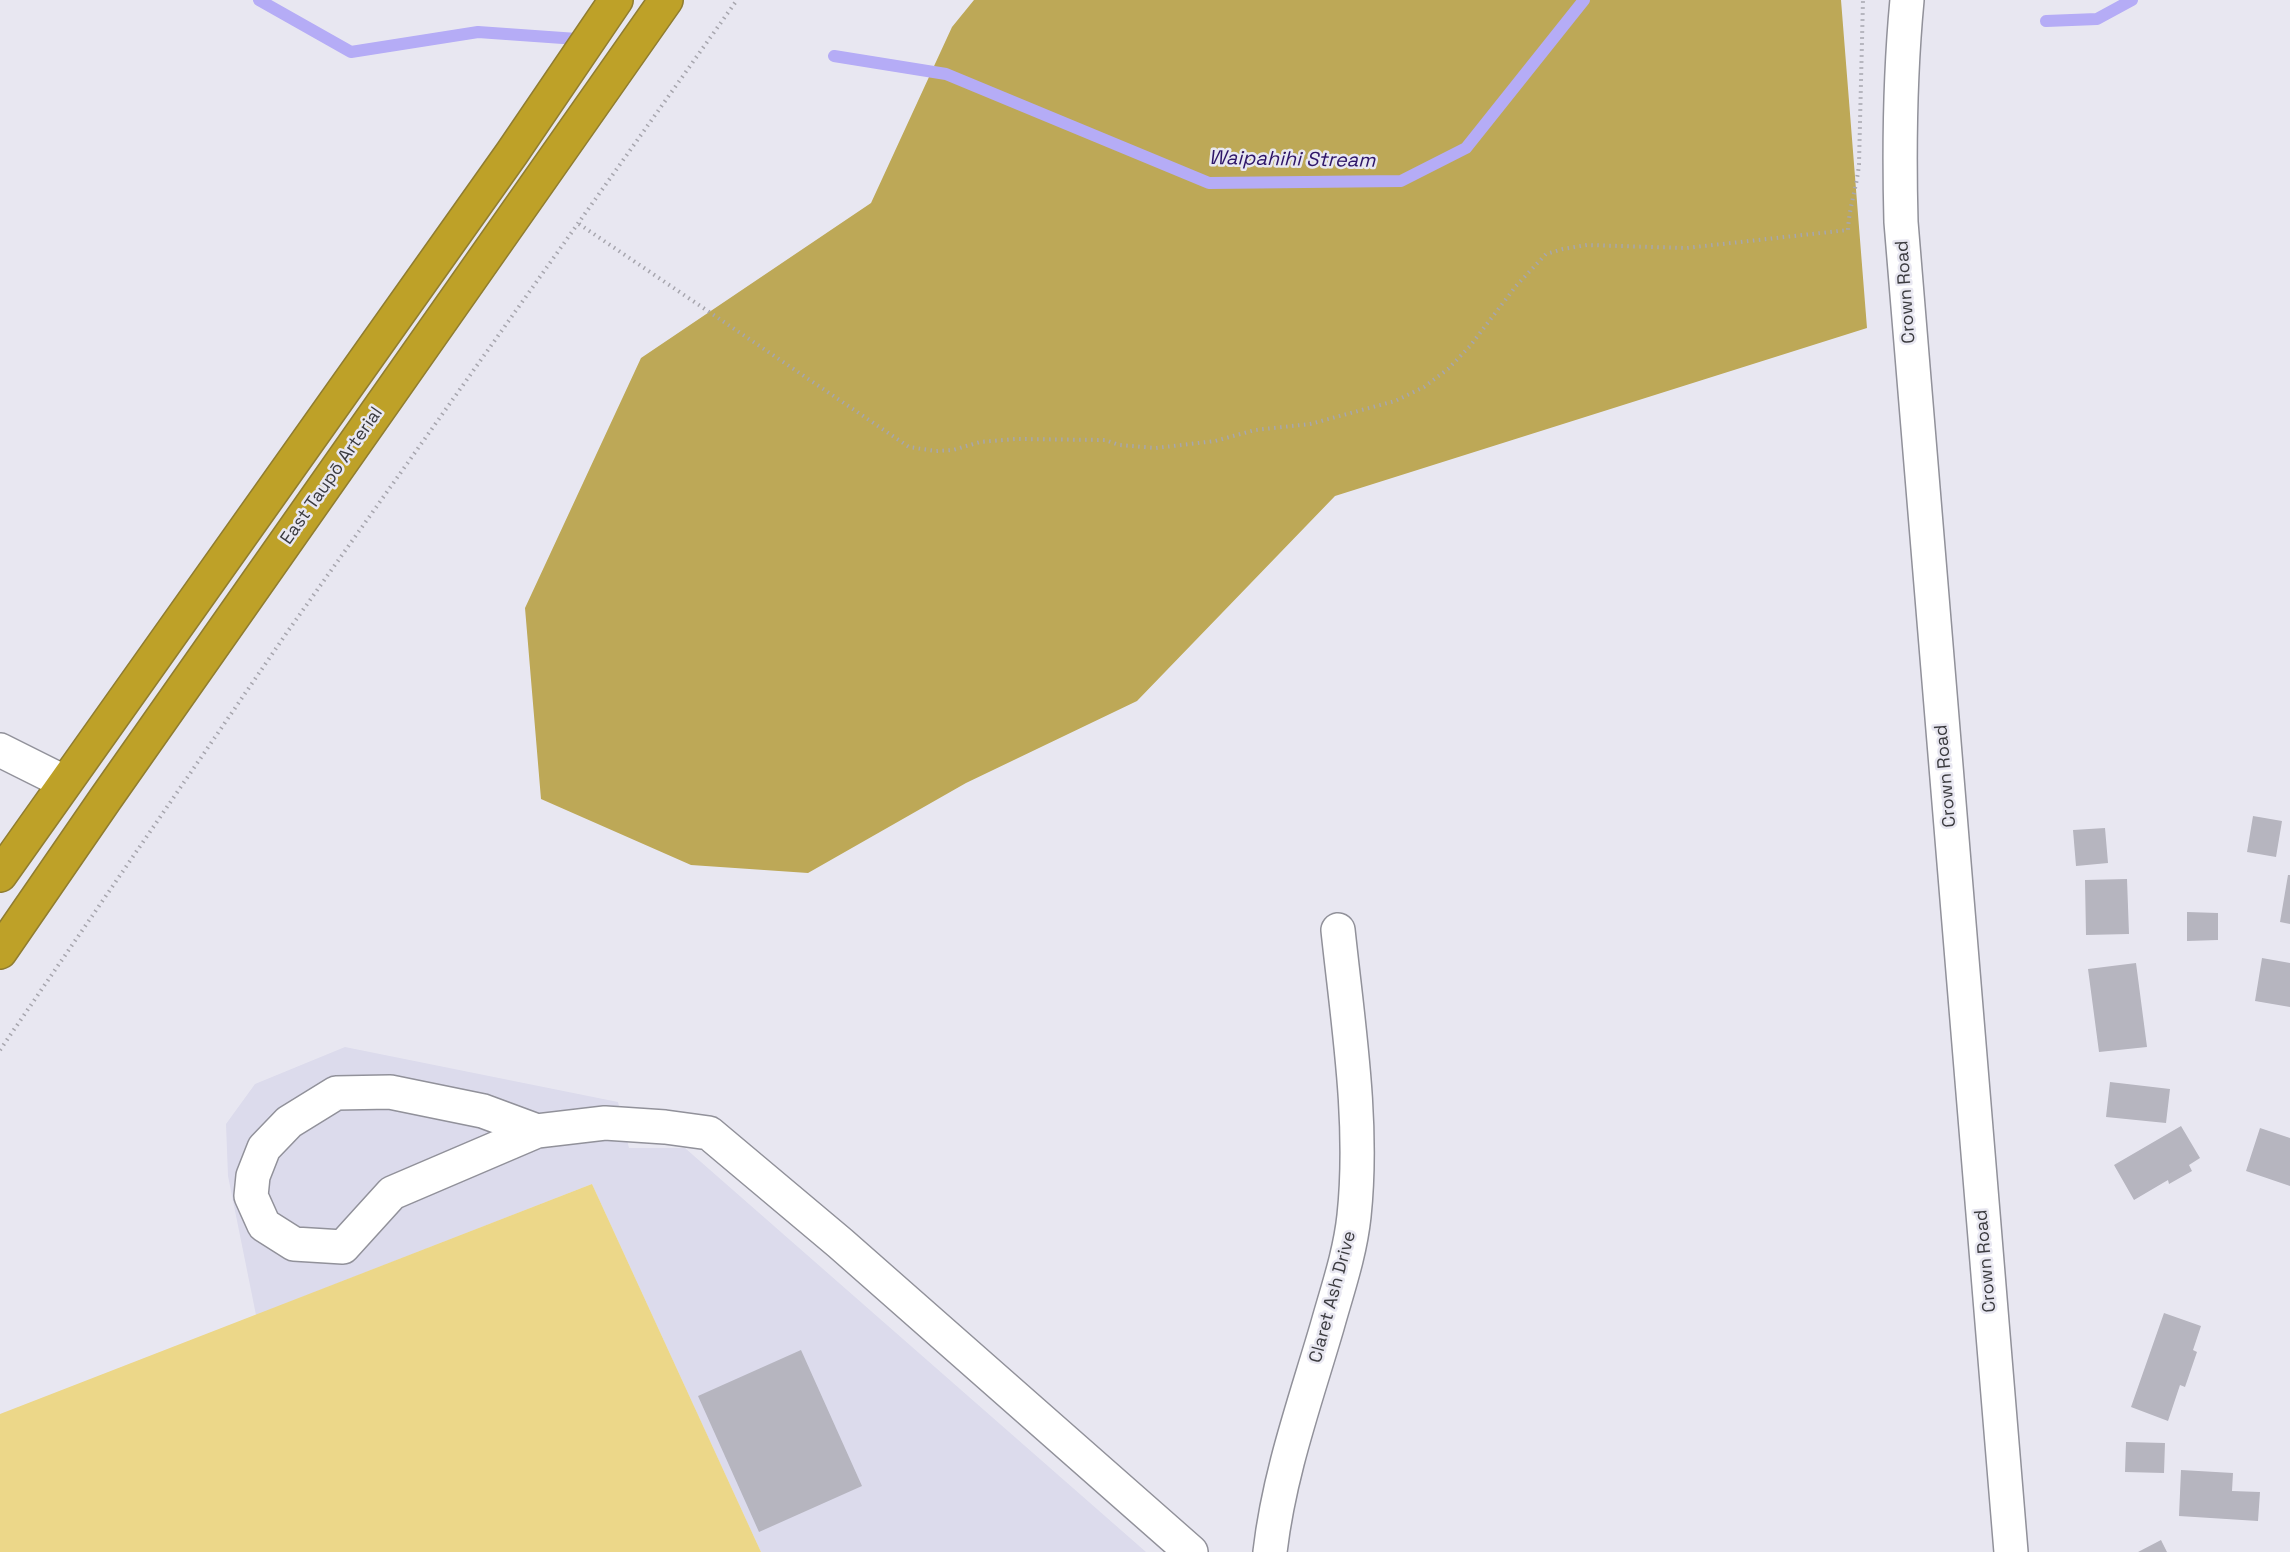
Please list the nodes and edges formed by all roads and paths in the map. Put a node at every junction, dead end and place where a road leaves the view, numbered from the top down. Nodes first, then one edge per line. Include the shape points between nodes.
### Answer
1 (616, 0) edge
2 (666, 0) edge
3 (737, 0) edge
4 (1863, 0) edge
5 (1907, 0) edge
6 (579, 224) junction
7 (0, 750) edge
8 (64, 782) junction
9 (0, 875) edge
10 (1338, 930) dead end
11 (0, 952) edge
12 (0, 1050) edge
13 (537, 1131) junction
14 (1191, 1552) edge
15 (1270, 1552) edge
16 (2011, 1552) edge

1 - 8 highway via 512,153
2 - 11 highway, East Taupō Arterial
3 - 6 path
4 - 6 path via 1859,164 1848,230 1686,248 1587,245 1546,254 1470,346 1424,387 1395,401 1310,424 1255,430 1215,441 1156,448 1105,440 1036,439 993,440 952,450 909,447
5 - 16 street, Crown Road via 1899,131 1900,222
6 - 12 path via 288,631
7 - 8 street
8 - 9 highway
10 - 15 street, Claret Ash Drive via 1353,1076 1354,1217 1342,1274 1279,1490
13 - 13 street via 392,1193 343,1246 294,1244 264,1226 251,1196 253,1176 264,1148 289,1122 336,1093 390,1092 483,1111
13 - 14 street via 604,1123 709,1133

